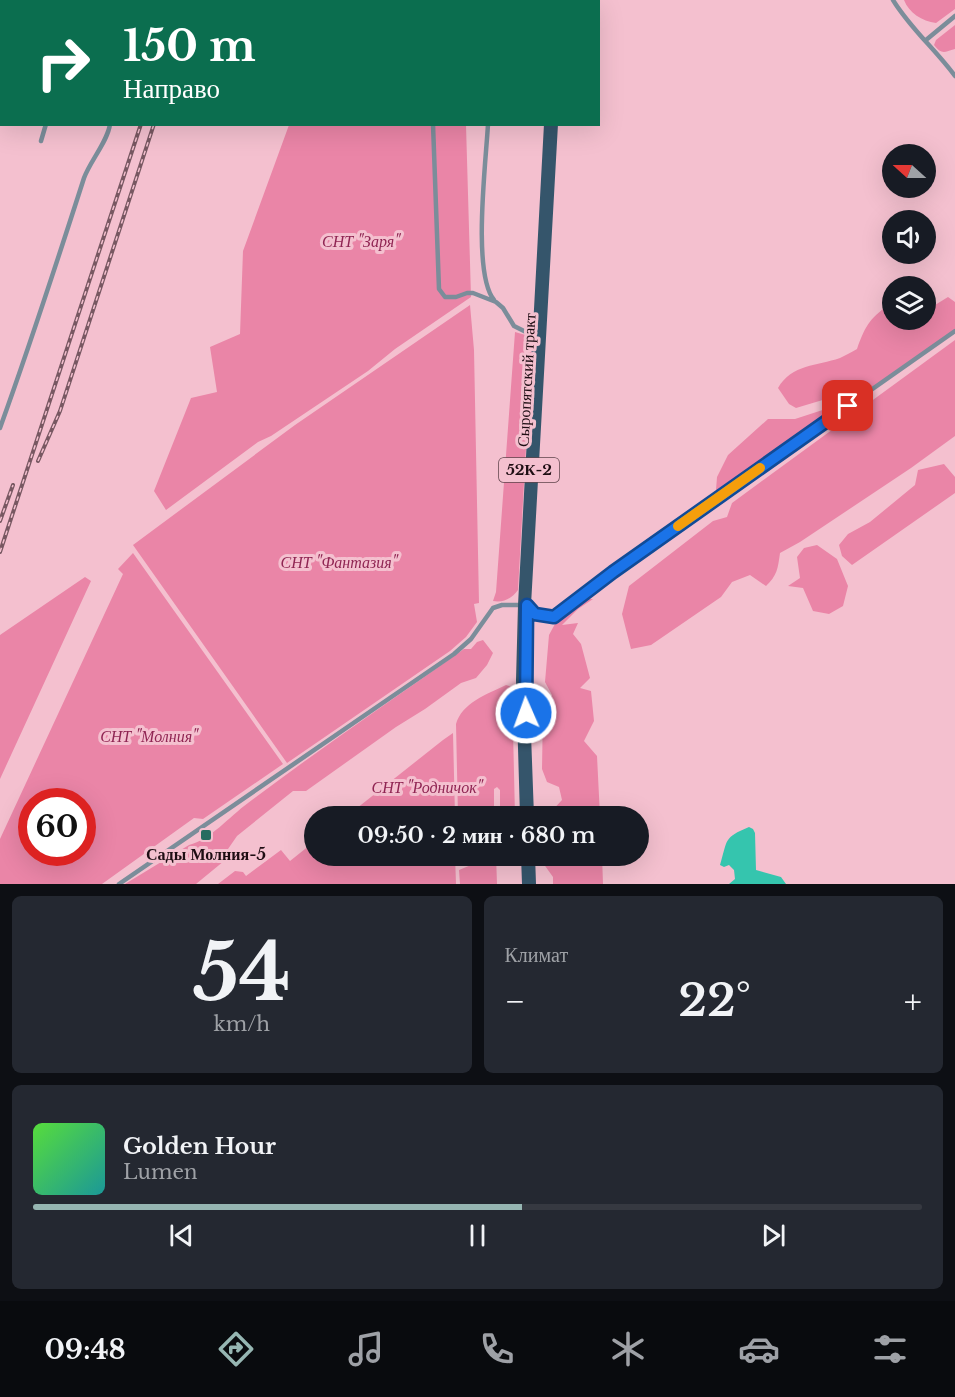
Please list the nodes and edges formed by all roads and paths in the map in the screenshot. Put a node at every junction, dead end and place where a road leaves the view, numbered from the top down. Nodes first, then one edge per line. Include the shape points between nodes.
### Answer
1 (893, 0) edge
2 (955, 16) edge
3 (926, 40) junction
4 (955, 76) edge
5 (45, 126) edge
6 (110, 126) edge
7 (433, 126) edge
8 (488, 126) edge
9 (548, 126) edge
10 (554, 126) edge
11 (41, 141) dead end
12 (496, 302) junction
13 (955, 331) edge
14 (536, 337) junction
15 (0, 428) edge
16 (524, 605) junction
17 (524, 806) edge
18 (530, 806) edge
19 (525, 866) edge
20 (531, 866) edge
21 (119, 884) edge
22 (526, 884) edge
23 (532, 884) edge

1 - 3 street via 903,18
2 - 3 street
3 - 4 street
5 - 11 street
6 - 15 street via 86,174
7 - 12 street via 439,289 445,297 473,293
8 - 12 street via 483,261 487,287
9 - 14 main road, Сыропятский тракт / 52К-2
10 - 16 main road, Сыропятский тракт / 52К-2
12 - 14 street via 514,326
13 - 16 street via 554,617 535,614
14 - 16 main road, Сыропятский тракт / 52К-2
16 - 17 main road, Сыропятский тракт / 52К-2 via 520,680
16 - 18 main road, Сыропятский тракт / 52К-2
16 - 21 street via 494,608 454,654
19 - 22 main road
20 - 23 main road

